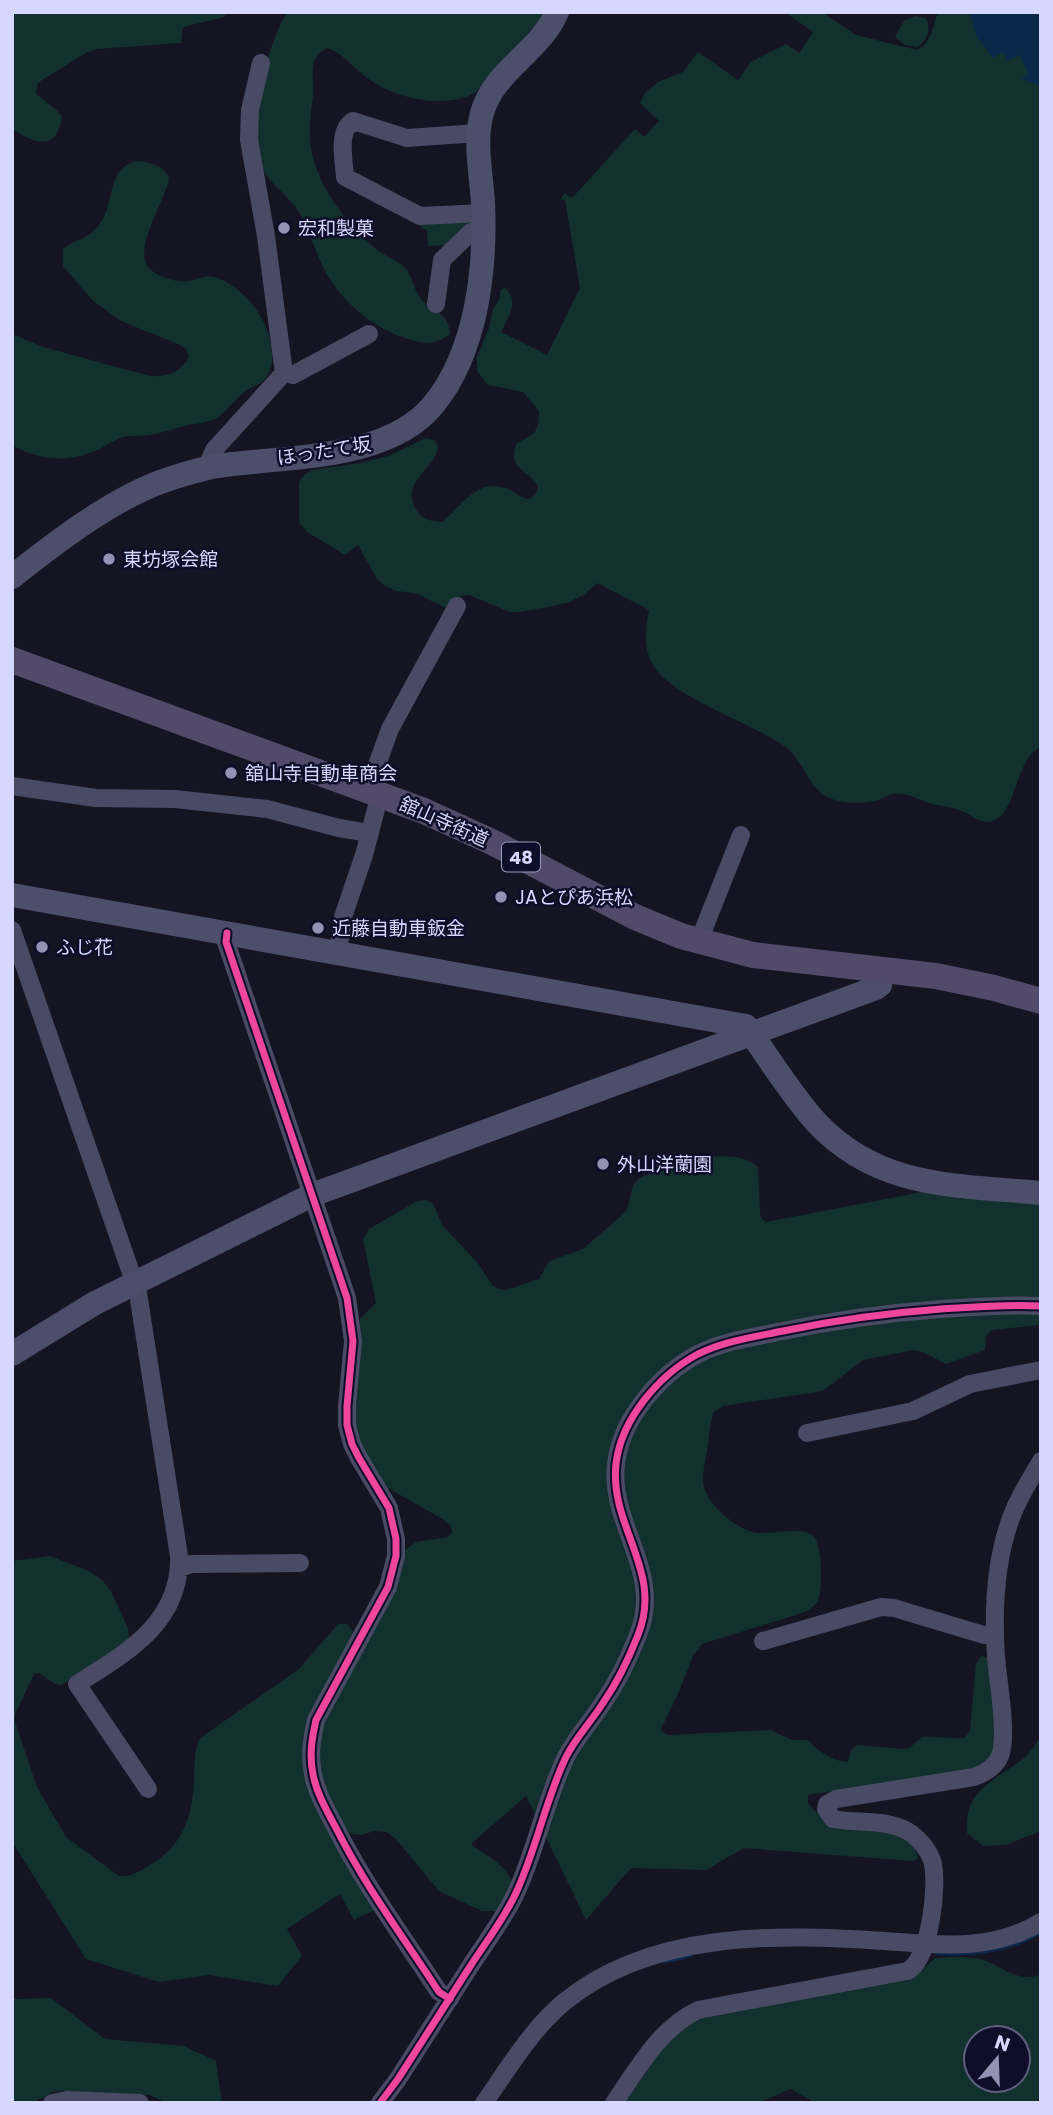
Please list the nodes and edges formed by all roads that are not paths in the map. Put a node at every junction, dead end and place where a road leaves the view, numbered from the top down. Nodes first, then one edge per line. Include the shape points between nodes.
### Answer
1 (557, 12) edge
2 (261, 63) dead end
3 (478, 133) junction
4 (483, 223) junction
5 (436, 304) dead end
6 (369, 334) dead end
7 (284, 373) junction
8 (206, 468) junction
9 (12, 577) edge
10 (457, 606) dead end
11 (12, 660) edge
12 (12, 786) edge
13 (374, 792) junction
14 (369, 833) junction
15 (741, 835) dead end
16 (12, 895) edge
17 (12, 930) edge
18 (227, 933) junction
19 (699, 941) junction
20 (338, 953) junction
21 (882, 971) junction
22 (1041, 1001) edge
23 (751, 1033) junction
24 (1041, 1193) edge
25 (312, 1195) junction
26 (135, 1283) junction
27 (1041, 1306) edge
28 (12, 1354) edge
29 (1041, 1370) edge
30 (807, 1433) dead end
31 (1041, 1461) edge
32 (300, 1563) dead end
33 (180, 1568) junction
34 (995, 1634) junction
35 (763, 1641) dead end
36 (148, 1789) dead end
37 (1041, 1922) edge
38 (926, 1944) junction
39 (450, 1999) junction
40 (52, 2103) edge
41 (140, 2103) edge
42 (380, 2103) edge
43 (484, 2103) edge
44 (614, 2103) edge

1 - 3 street, ほったて坂 via 549,30 494,86
2 - 7 street via 250,110 249,139
3 - 4 street, ほったて坂
3 - 4 street via 407,138 353,121 344,133 345,177 420,216
4 - 5 street via 442,260
4 - 8 street, ほったて坂 via 480,287 464,347 439,396 419,419 401,433 357,448
6 - 7 street via 293,375
7 - 8 street via 214,450
8 - 9 street, ほったて坂 via 137,492 73,531
10 - 13 street via 390,729
11 - 13 main road, 舘山寺街道 / 48
12 - 14 street via 96,798 175,799 267,810
13 - 14 street
13 - 19 main road, 舘山寺街道 / 48 via 470,831 635,917
14 - 20 street via 343,917
15 - 19 street
16 - 18 street
17 - 26 street
18 - 20 street
18 - 25 street via 226,942
19 - 21 main road, 舘山寺街道 / 48 via 765,957
20 - 23 street via 746,1026
21 - 22 main road, 舘山寺街道 / 48 via 955,980
21 - 23 street via 876,988
23 - 24 street via 815,1120 865,1161 928,1181
23 - 25 street
25 - 26 street
25 - 39 street via 351,1319 347,1425 359,1458 389,1508 396,1539 388,1587 316,1720 313,1776 356,1865 439,1992
26 - 28 street
26 - 33 street
27 - 39 street via 990,1306 830,1321 718,1346 697,1355 659,1383 622,1441 615,1483 618,1505 644,1577 644,1617 638,1636 604,1701 568,1754 515,1894
29 - 30 street via 970,1384 913,1411
31 - 34 street via 1006,1534
32 - 33 street via 191,1564
33 - 36 street via 169,1602 141,1642 77,1684
34 - 35 street via 984,1635 881,1607
34 - 38 street via 1003,1740 992,1768 974,1777 827,1804 833,1819 900,1828 927,1850 934,1873
37 - 38 street via 991,1943
38 - 43 street via 768,1937 678,1950 626,1965 582,1989 545,2021
38 - 44 street via 918,1963 907,1971 713,2006 684,2017 661,2037
39 - 42 street
40 - 41 street

